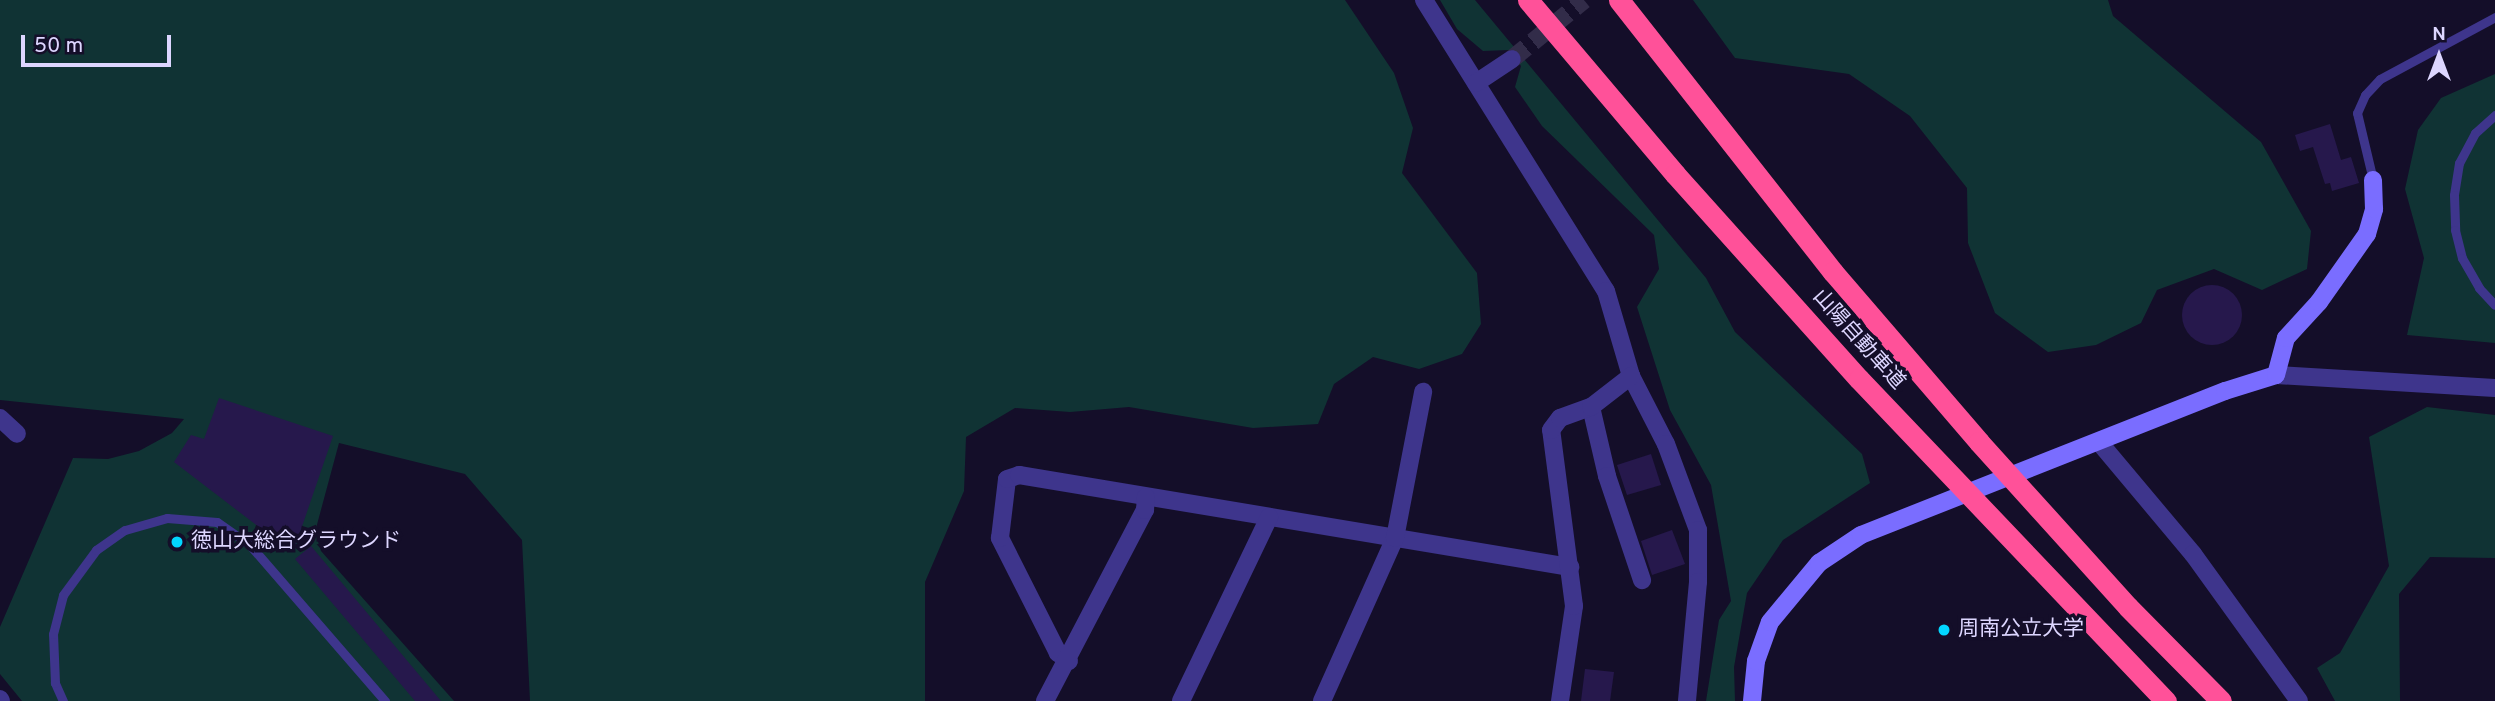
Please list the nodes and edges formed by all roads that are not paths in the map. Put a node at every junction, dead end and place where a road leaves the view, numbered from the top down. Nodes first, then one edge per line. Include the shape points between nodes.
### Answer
1 (1424, 0) edge
2 (1528, 0) edge
3 (1619, 0) edge
4 (2495, 18) edge
5 (1512, 59) tunnel mouth
6 (1476, 83) junction
7 (2495, 115) edge
8 (2372, 180) joint
9 (2495, 305) edge
10 (2276, 375) junction
11 (1631, 376) junction
12 (2495, 388) edge
13 (1423, 392) dead end
14 (1591, 407) junction
15 (0, 418) edge
16 (17, 434) dead end
17 (2099, 442) junction
18 (1146, 497) junction
19 (1269, 517) junction
20 (1395, 538) junction
21 (1570, 567) junction
22 (1643, 580) dead end
23 (1069, 661) junction
24 (63, 701) edge
25 (385, 701) edge
26 (1045, 701) edge
27 (1181, 701) edge
28 (1322, 701) edge
29 (1560, 701) edge
30 (1687, 701) edge
31 (1752, 701) edge
32 (2166, 701) edge
33 (2221, 701) edge
34 (2300, 701) edge

1 - 6 street
2 - 32 highway, 山陽自動車道 via 1675,174 1859,379
3 - 33 highway, 山陽自動車道 via 1832,272 2109,586
4 - 8 lane via 2379,79 2365,95 2357,113
5 - 6 street
6 - 11 street via 1606,291
7 - 9 lane via 2474,133 2459,163 2454,195 2462,258
8 - 10 street via 2375,209 2367,234 2319,302 2286,338
10 - 12 street
10 - 17 street
11 - 14 street
11 - 30 street via 1666,444 1698,530
13 - 20 street
14 - 21 street via 1560,418 1551,430
14 - 22 street via 1607,476
15 - 16 street
17 - 31 street via 1861,536 1819,563 1792,590 1770,622 1756,661
17 - 34 street via 2193,554
18 - 19 street
18 - 23 street via 1145,510
18 - 23 street via 1019,475 1007,479 1000,538 1058,653
19 - 20 street
19 - 27 street
20 - 21 street
20 - 28 street
21 - 29 street via 1574,606
23 - 26 street
24 - 25 lane via 55,683 53,634 63,595 96,550 125,530 167,518 217,522 249,544

